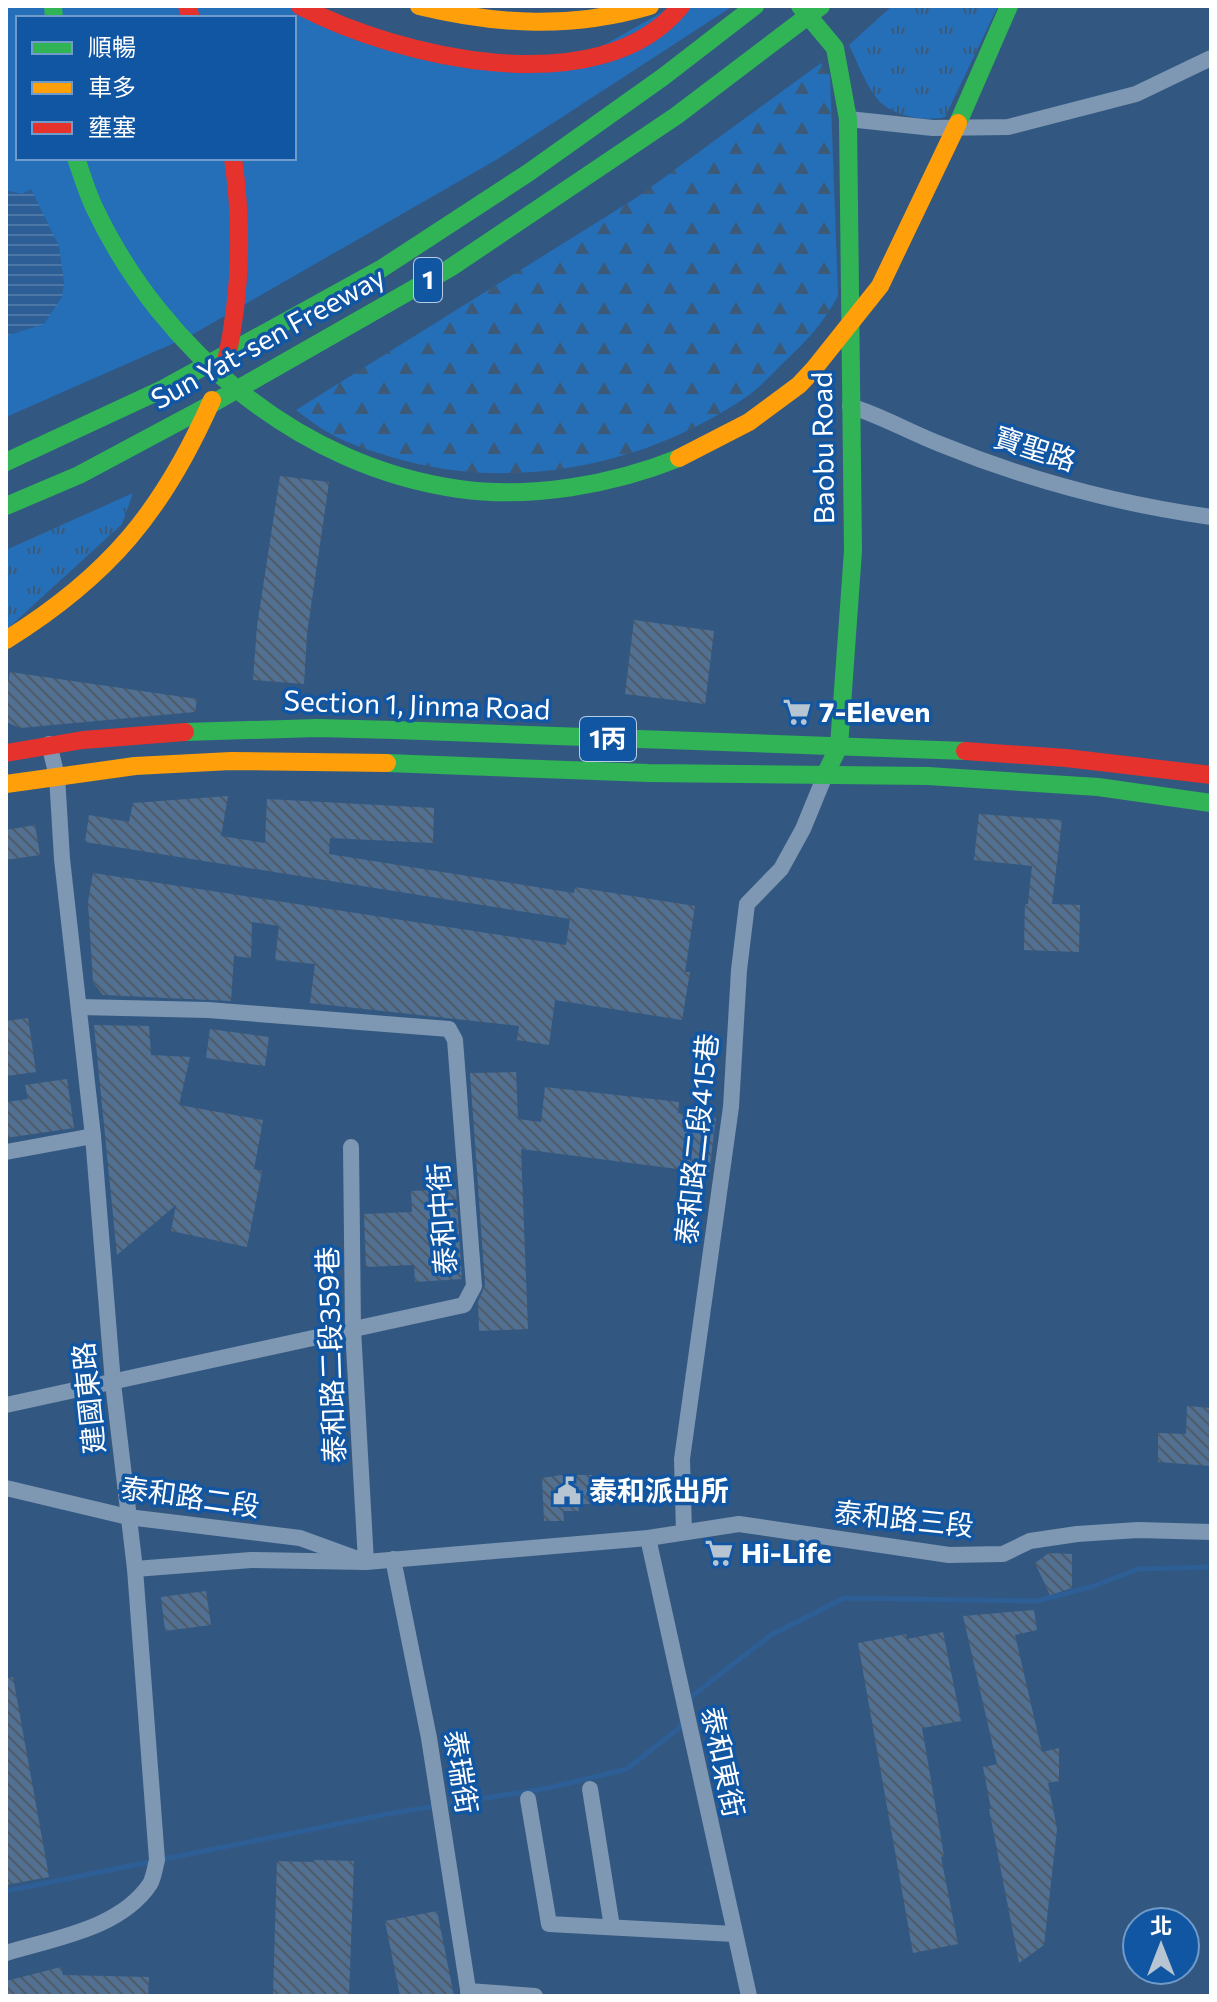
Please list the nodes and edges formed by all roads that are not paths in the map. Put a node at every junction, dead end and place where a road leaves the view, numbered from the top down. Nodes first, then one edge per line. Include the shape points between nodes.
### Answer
1 (300, 6) edge
2 (419, 6) edge
3 (473, 6) edge
4 (626, 6) edge
5 (650, 6) edge
6 (681, 6) edge
7 (755, 6) edge
8 (800, 6) edge
9 (821, 6) edge
10 (1009, 6) edge
11 (1211, 58) edge
12 (848, 119) junction
13 (77, 160) edge
14 (233, 160) edge
15 (850, 406) junction
16 (6, 462) edge
17 (6, 506) edge
18 (1211, 517) edge
19 (6, 640) edge
20 (49, 744) junction
21 (839, 746) junction
22 (6, 753) edge
23 (826, 773) junction
24 (1211, 775) edge
25 (57, 776) junction
26 (6, 784) edge
27 (1211, 803) edge
28 (80, 1007) junction
29 (93, 1136) junction
30 (351, 1147) dead end
31 (6, 1152) edge
32 (353, 1329) junction
33 (113, 1383) junction
34 (6, 1405) edge
35 (6, 1488) edge
36 (128, 1517) junction
37 (684, 1532) junction
38 (1211, 1532) edge
39 (648, 1538) junction
40 (393, 1559) junction
41 (366, 1562) junction
42 (135, 1569) junction
43 (590, 1789) dead end
44 (528, 1799) dead end
45 (612, 1927) junction
46 (734, 1934) junction
47 (6, 1953) edge
48 (469, 1994) edge
49 (535, 1996) edge
50 (749, 1996) edge

1 - 6 main road via 365,35 509,64 583,62 664,24
2 - 5 main road via 462,16 544,22 599,19
3 - 4 street via 597,15
7 - 16 main road, Sun Yat-sen Freeway / 1 via 528,173 381,269 163,389
8 - 12 main road, Baobu Road via 835,48
9 - 17 main road, Sun Yat-sen Freeway / 1 via 676,116 450,268 195,413 79,475
10 - 13 main road via 922,204 875,293 802,383 751,423 704,448 653,469 599,482 529,492 404,479 289,429 231,387 171,327 96,213
11 - 12 street via 1136,94 1008,127 933,128
12 - 15 main road, Baobu Road
14 - 19 main road via 239,204 238,299 225,368 196,438 152,512 104,570 51,613
15 - 18 street, 寶聖路 via 938,444 1049,482 1133,505
15 - 21 main road, Baobu Road via 853,551
20 - 21 main road, Section 1, Jinma Road / 1丙 via 277,728
20 - 22 main road, Section 1, Jinma Road / 1丙
20 - 25 street, 建國東路
21 - 23 main road, Baobu Road
21 - 24 main road, Section 1, Jinma Road / 1丙 via 1014,752
23 - 25 main road, Section 1, Jinma Road / 1丙 via 231,761
23 - 27 main road, Section 1, Jinma Road / 1丙 via 1066,784
23 - 37 street, 泰和路二段415巷 via 781,869 747,904 731,1107 682,1459
25 - 26 main road, Section 1, Jinma Road / 1丙
25 - 28 street, 建國東路
28 - 29 street, 建國東路
28 - 32 street, 泰和中街 via 208,1010 449,1029 455,1040 474,1286 464,1305
29 - 31 street
29 - 33 street, 建國東路
30 - 32 street, 泰和路二段359巷
32 - 33 street, 泰和中街
32 - 41 street, 泰和路二段359巷
33 - 34 street, 泰和中街
33 - 36 street, 建國東路
35 - 36 street, 泰和路二段
36 - 41 street, 泰和路二段 via 300,1538
36 - 42 street, 建國東路
37 - 38 street, 泰和路三段 via 739,1524 949,1555 1003,1554 1030,1541 1077,1534
37 - 39 street, 泰和路二段
39 - 40 street, 泰和路二段
39 - 46 street, 泰和東街
40 - 41 street, 泰和路二段
40 - 48 street, 泰瑞街 via 441,1808
41 - 42 street, 泰和路二段 via 251,1560
42 - 47 street, 建國東路 via 156,1865 151,1882 124,1911 98,1924
43 - 45 street
44 - 45 street via 549,1924
45 - 46 street
46 - 50 street, 泰和東街
48 - 49 street

